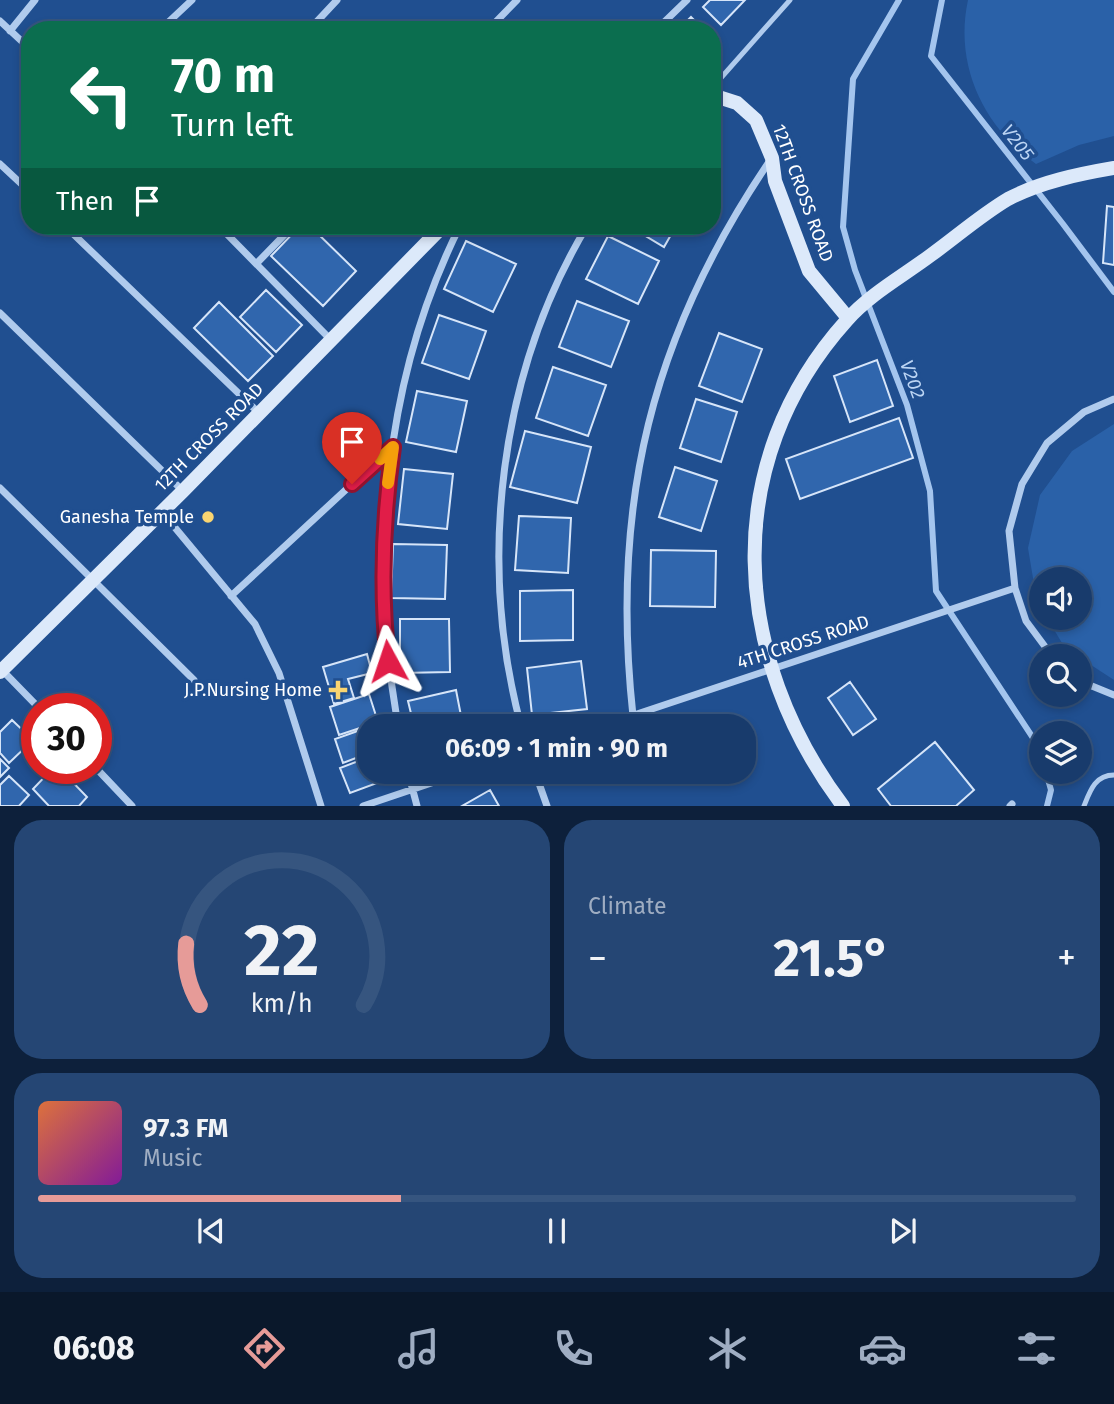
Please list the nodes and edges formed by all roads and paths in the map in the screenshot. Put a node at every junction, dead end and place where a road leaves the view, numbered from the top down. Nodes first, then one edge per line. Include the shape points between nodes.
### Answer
1 (35, 0) edge
2 (192, 0) edge
3 (337, 0) edge
4 (517, 0) edge
5 (687, 0) edge
6 (790, 0) edge
7 (0, 21) edge
8 (170, 21) edge
9 (317, 21) edge
10 (497, 21) edge
11 (665, 21) edge
12 (10, 31) junction
13 (21, 41) edge
14 (721, 78) edge
15 (721, 98) edge
16 (772, 158) junction
17 (0, 164) edge
18 (1114, 167) edge
19 (21, 184) edge
20 (74, 235) edge
21 (228, 235) edge
22 (284, 235) edge
23 (434, 235) edge
24 (456, 235) edge
25 (582, 235) edge
26 (257, 263) junction
27 (0, 313) edge
28 (854, 313) junction
29 (331, 341) junction
30 (1114, 400) edge
31 (260, 413) junction
32 (393, 447) junction
33 (0, 488) edge
34 (183, 491) junction
35 (162, 511) junction
36 (92, 581) junction
37 (1015, 588) junction
38 (231, 596) junction
39 (1043, 644) edge
40 (772, 669) junction
41 (1, 670) edge
42 (194, 680) dead end
43 (1092, 686) edge
44 (24, 693) edge
45 (1114, 695) edge
46 (396, 714) edge
47 (518, 714) edge
48 (633, 714) edge
49 (639, 714) edge
50 (1114, 775) edge
51 (111, 784) edge
52 (411, 784) edge
53 (427, 784) edge
54 (539, 784) edge
55 (412, 789) junction
56 (132, 806) edge
57 (321, 806) edge
58 (363, 806) edge
59 (417, 806) edge
60 (547, 806) edge
61 (843, 806) edge
62 (1084, 806) edge

1 - 12 street
2 - 8 street
3 - 9 street
4 - 10 street
5 - 11 street
6 - 14 lane
7 - 12 street
12 - 13 street
15 - 16 main road, 12TH CROSS ROAD via 737,103 756,120
16 - 28 main road, 12TH CROSS ROAD via 775,181 808,271
16 - 48 street via 701,277 653,406 628,539 626,629
17 - 19 street
18 - 28 main road via 1045,184 1008,199
20 - 31 street
21 - 26 street
22 - 26 street
23 - 29 main road, 12TH CROSS ROAD
24 - 32 street via 419,331
25 - 47 street via 530,358 505,468 499,535 501,603
26 - 29 street
27 - 34 street
28 - 40 main road via 827,343 792,398 760,492 754,581
29 - 31 main road, 12TH CROSS ROAD
30 - 37 street via 1084,412 1047,443 1021,484 1009,531
31 - 34 main road, 12TH CROSS ROAD
32 - 38 street
32 - 46 street via 383,533 383,584
33 - 36 street
34 - 35 main road, 12TH CROSS ROAD
35 - 36 main road, 12TH CROSS ROAD
35 - 38 street
36 - 41 main road, 12TH CROSS ROAD
36 - 42 street
37 - 39 street via 1026,621
37 - 40 street, 4TH CROSS ROAD
38 - 57 street via 255,624 279,673
40 - 49 street, 4TH CROSS ROAD
40 - 61 main road via 799,734
41 - 44 street
43 - 45 street
50 - 62 lane via 1092,785
51 - 56 street
52 - 55 street
53 - 55 street
54 - 60 street
55 - 58 street
55 - 59 street

